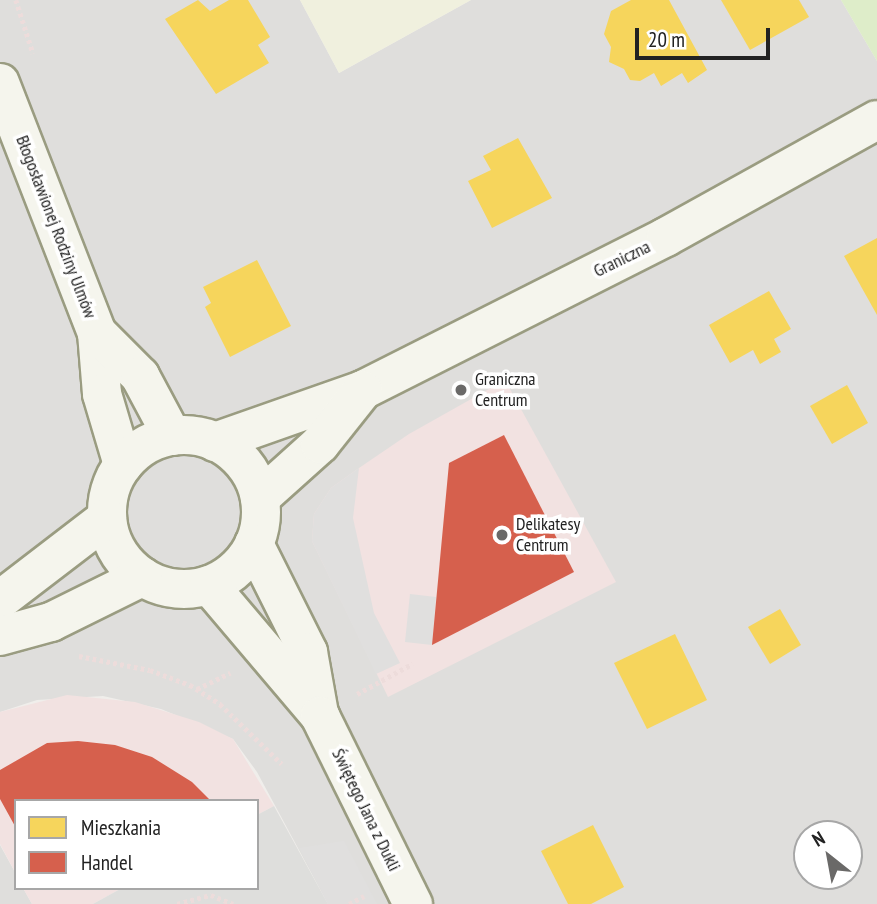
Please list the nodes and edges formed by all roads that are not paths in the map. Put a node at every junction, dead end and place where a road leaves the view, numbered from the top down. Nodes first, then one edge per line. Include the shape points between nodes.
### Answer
1 (0, 83) edge
2 (877, 120) edge
3 (97, 333) junction
4 (363, 390) junction
5 (172, 436) junction
6 (215, 442) junction
7 (123, 465) junction
8 (260, 498) junction
9 (107, 518) junction
10 (254, 544) junction
11 (142, 577) junction
12 (209, 585) junction
13 (0, 600) edge
14 (0, 636) edge
15 (320, 716) junction
16 (413, 904) edge

1 - 3 main road, Błogosławionej Rodziny Ulmów
2 - 4 main road, Graniczna via 666,237
3 - 5 main road, Błogosławionej Rodziny Ulmów via 140,376
3 - 7 main road, Błogosławionej Rodziny Ulmów via 102,394
4 - 6 main road, Graniczna
4 - 8 main road, Graniczna via 320,444
5 - 6 main road
5 - 7 main road via 145,446
6 - 8 main road via 249,470
7 - 9 main road via 110,490
8 - 10 main road
9 - 11 main road via 117,552
9 - 13 main road
10 - 12 main road via 233,572
10 - 15 main road, Świętego Jana z Dukli via 308,652
11 - 12 main road via 186,590
11 - 14 main road via 51,622
12 - 15 main road, Świętego Jana z Dukli
15 - 16 main road, Świętego Jana z Dukli

